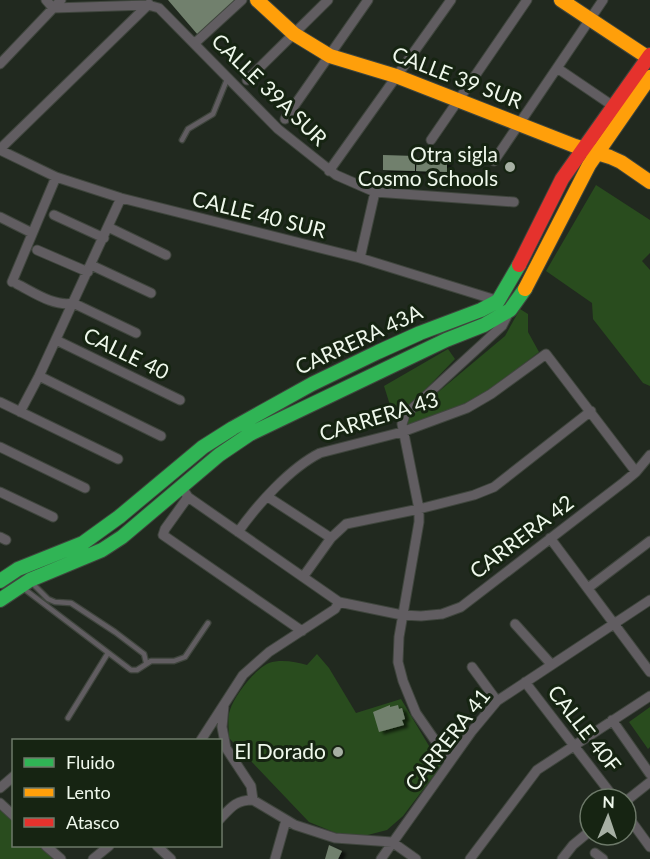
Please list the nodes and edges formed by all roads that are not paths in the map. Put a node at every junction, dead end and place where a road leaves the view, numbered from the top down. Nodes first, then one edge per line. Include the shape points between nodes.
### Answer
1 (46, 0) edge
2 (61, 0) edge
3 (242, 0) edge
4 (257, 0) edge
5 (328, 0) edge
6 (368, 0) edge
7 (451, 0) edge
8 (527, 0) edge
9 (561, 0) edge
10 (603, 0) edge
11 (150, 2) edge
12 (53, 8) junction
13 (590, 19) junction
14 (294, 34) junction
15 (195, 43) junction
16 (330, 56) junction
17 (649, 57) edge
18 (0, 64) edge
19 (557, 68) junction
20 (396, 76) junction
21 (228, 77) junction
22 (650, 77) edge
23 (247, 81) dead end
24 (458, 101) junction
25 (613, 106) junction
26 (285, 119) dead end
27 (520, 123) junction
28 (182, 140) dead end
29 (432, 140) dead end
30 (582, 149) junction
31 (0, 150) edge
32 (597, 154) junction
33 (494, 161) dead end
34 (328, 171) junction
35 (56, 177) junction
36 (650, 182) edge
37 (375, 192) junction
38 (122, 198) junction
39 (514, 202) dead end
40 (54, 215) dead end
41 (0, 217) edge
42 (108, 227) junction
43 (32, 233) junction
44 (104, 238) junction
45 (37, 250) dead end
46 (166, 255) dead end
47 (360, 258) junction
48 (89, 269) junction
49 (151, 293) dead end
50 (498, 301) junction
51 (72, 303) junction
52 (510, 310) junction
53 (136, 333) dead end
54 (56, 340) junction
55 (39, 376) junction
56 (180, 400) dead end
57 (0, 402) edge
58 (591, 411) junction
59 (21, 412) junction
60 (402, 432) junction
61 (161, 436) dead end
62 (0, 447) edge
63 (650, 455) edge
64 (118, 459) dead end
65 (636, 472) junction
66 (85, 488) dead end
67 (184, 491) junction
68 (0, 492) edge
69 (268, 497) junction
70 (419, 509) junction
71 (53, 517) dead end
72 (238, 532) junction
73 (331, 538) junction
74 (550, 538) junction
75 (650, 541) edge
76 (303, 577) junction
77 (0, 581) edge
78 (25, 583) junction
79 (588, 588) junction
80 (0, 600) edge
81 (650, 600) edge
82 (339, 602) junction
83 (402, 615) junction
84 (208, 623) dead end
85 (613, 623) junction
86 (515, 624) dead end
87 (302, 631) junction
88 (108, 653) junction
89 (146, 662) junction
90 (551, 664) junction
91 (472, 667) dead end
92 (650, 672) edge
93 (525, 682) junction
94 (650, 696) edge
95 (497, 701) junction
96 (224, 705) junction
97 (68, 718) dead end
98 (612, 720) junction
99 (202, 739) edge
100 (573, 744) junction
101 (223, 747) edge
102 (450, 762) junction
103 (650, 774) edge
104 (12, 778) edge
105 (650, 782) edge
106 (606, 787) edge
107 (0, 788) edge
108 (638, 792) edge
109 (253, 800) junction
110 (0, 803) edge
111 (12, 814) edge
112 (222, 817) edge
113 (286, 820) junction
114 (638, 830) edge
115 (578, 841) edge
116 (392, 842) junction
117 (47, 847) edge
118 (108, 847) edge
119 (158, 847) edge
120 (650, 847) edge
121 (61, 859) edge
122 (93, 859) edge
123 (171, 859) edge
124 (275, 859) edge
125 (381, 859) edge
126 (416, 859) edge
127 (470, 859) edge
128 (562, 859) edge

1 - 12 street
2 - 12 street
3 - 15 street
4 - 14 main road, CALLE 39 SUR
5 - 14 street
6 - 16 street
7 - 20 street
8 - 24 street
9 - 13 main road
10 - 13 street
11 - 12 street
11 - 15 street, CALLE 39A SUR
11 - 31 street
12 - 18 street
13 - 17 main road
13 - 19 street
14 - 16 main road, CALLE 39 SUR
14 - 23 street
15 - 21 street, CALLE 39A SUR
16 - 20 main road, CALLE 39 SUR
16 - 26 street
17 - 25 main road
19 - 25 street
19 - 27 street
20 - 24 main road, CALLE 39 SUR
20 - 34 street
21 - 28 lane via 213,114 188,129
21 - 34 street, CALLE 39A SUR via 278,129
22 - 32 main road, CARRERA 43A
24 - 27 main road, CALLE 39 SUR
24 - 29 street
25 - 30 main road
27 - 30 main road, CALLE 39 SUR
27 - 33 street
30 - 32 main road, CALLE 39 SUR
30 - 50 main road
31 - 35 street, CALLE 40 SUR
32 - 36 main road, CALLE 39 SUR via 621,162
32 - 52 main road, CARRERA 43A
34 - 37 street, CALLE 39A SUR
35 - 38 street, CALLE 40 SUR
35 - 43 street
37 - 39 street, CALLE 39A SUR
37 - 47 street
38 - 42 street
38 - 47 street, CALLE 40 SUR
40 - 44 street
41 - 43 street
42 - 44 street
42 - 46 street
43 - 51 street via 14,283 57,303
44 - 48 street
45 - 48 street
47 - 50 street, CALLE 40 SUR
48 - 49 street
48 - 51 street
50 - 52 street, CALLE 40 SUR
50 - 77 main road, CARRERA 43A via 378,352 233,428 203,447 83,543 18,569
51 - 53 street
51 - 54 street
52 - 60 street, CARRERA 43A via 502,326 405,415
52 - 67 main road, CARRERA 43A via 250,434 219,455
54 - 55 street
54 - 56 street, CALLE 40
55 - 59 street
55 - 61 street
57 - 59 street
58 - 60 street, CARRERA 43 via 546,354 480,402
58 - 65 street
58 - 70 street via 494,487
59 - 64 street
60 - 69 street, CARRERA 43 via 320,453 298,466
60 - 70 street
62 - 66 street
63 - 65 street, CARRERA 42
65 - 74 street, CARRERA 42
67 - 72 street
67 - 78 main road, CARRERA 43A via 102,550
67 - 87 street, CARRERA 43A via 163,535
68 - 71 street
69 - 72 street, CARRERA 43
69 - 73 street
70 - 73 street via 346,524
70 - 83 street via 418,535
72 - 76 street
73 - 76 street
74 - 79 street
74 - 83 street, CARRERA 42 via 461,607 442,614
75 - 79 street
76 - 82 street
78 - 80 main road, CARRERA 43A
78 - 88 lane
78 - 89 lane via 48,599 71,603 144,654
79 - 85 street
81 - 85 street, CARRERA 41
82 - 83 street
82 - 87 street via 335,609
83 - 102 street via 398,662 403,681 416,713
84 - 89 lane via 185,657
85 - 90 street, CARRERA 41
85 - 92 street
86 - 90 street
87 - 96 street via 269,651 243,675
88 - 89 lane via 131,670
88 - 97 lane
90 - 93 street, CARRERA 41
91 - 95 street
93 - 95 street, CARRERA 41
93 - 100 street, CALLE 40F
94 - 98 street
95 - 102 street, CARRERA 41
96 - 99 street
96 - 101 street
98 - 100 street
98 - 103 street
100 - 106 street, CALLE 40F
100 - 127 street via 537,770
101 - 109 street via 251,786
102 - 116 street, CARRERA 41
104 - 107 street
105 - 108 street
109 - 112 street via 242,800
109 - 113 street
110 - 111 street
113 - 116 street via 335,838
113 - 124 street
114 - 120 street
115 - 128 street
116 - 125 street, CARRERA 41
116 - 126 street
117 - 121 street
118 - 122 street
119 - 123 street

